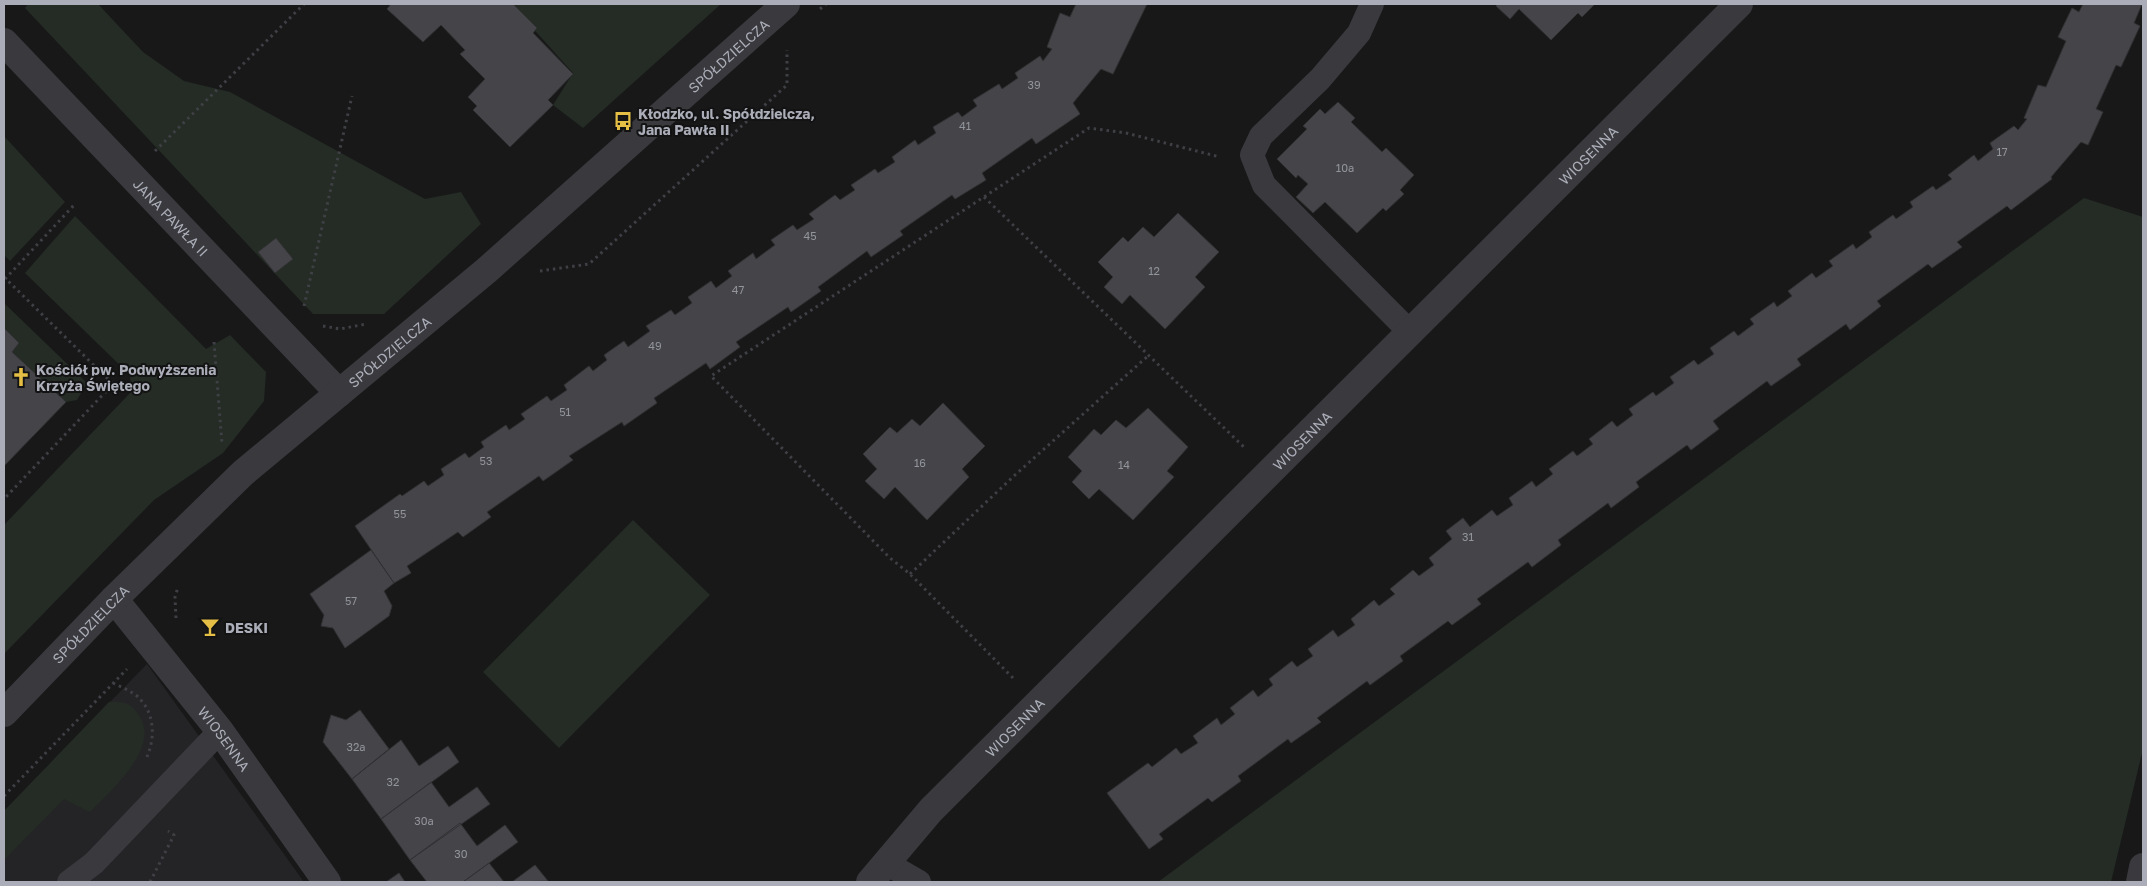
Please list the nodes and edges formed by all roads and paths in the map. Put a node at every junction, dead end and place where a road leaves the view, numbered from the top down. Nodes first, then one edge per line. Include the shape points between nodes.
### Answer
1 (304, 4) edge
2 (786, 4) edge
3 (826, 4) edge
4 (1372, 4) edge
5 (1739, 4) edge
6 (814, 16) dead end
7 (4, 42) edge
8 (787, 44) dead end
9 (352, 96) dead end
10 (148, 158) dead end
11 (1254, 166) junction
12 (984, 197) junction
13 (75, 204) dead end
14 (538, 272) dead end
15 (4, 278) edge
16 (304, 307) dead end
17 (376, 322) dead end
18 (1409, 331) junction
19 (214, 342) dead end
20 (298, 350) junction
21 (1149, 355) junction
22 (339, 393) junction
23 (1248, 452) dead end
24 (223, 453) dead end
25 (4, 498) edge
26 (910, 574) junction
27 (180, 581) dead end
28 (114, 599) junction
29 (150, 645) junction
30 (1017, 682) dead end
31 (4, 713) edge
32 (220, 732) junction
33 (4, 796) edge
34 (2143, 868) edge
35 (878, 872) edge
36 (88, 873) edge
37 (69, 882) edge
38 (327, 882) edge
39 (919, 882) edge
40 (2140, 882) edge

1 - 10 path
2 - 22 street, SPÓŁDZIELCZA via 487,270
3 - 6 path
4 - 11 lane via 1359,33 1320,79 1261,136 1252,155
5 - 18 street, WIOSENNA
7 - 20 street, JANA PAWŁA II
8 - 14 path via 787,85 589,264
9 - 16 path
11 - 12 path via 1126,133 1089,128
11 - 18 lane via 1264,186
12 - 21 path
12 - 26 path via 711,376 890,558
13 - 15 path
15 - 25 path via 113,384
17 - 20 path via 340,329 324,325
18 - 35 street, WIOSENNA via 931,810
19 - 24 path
20 - 22 street, JANA PAWŁA II
21 - 23 path
21 - 26 path
22 - 28 street, SPÓŁDZIELCZA via 243,474
26 - 30 path
27 - 29 path via 175,597 176,619
28 - 29 street, WIOSENNA
28 - 31 street, SPÓŁDZIELCZA
29 - 32 street, WIOSENNA
29 - 33 path
32 - 36 lane
32 - 38 street, WIOSENNA
34 - 40 street
35 - 39 lane
36 - 37 lane

